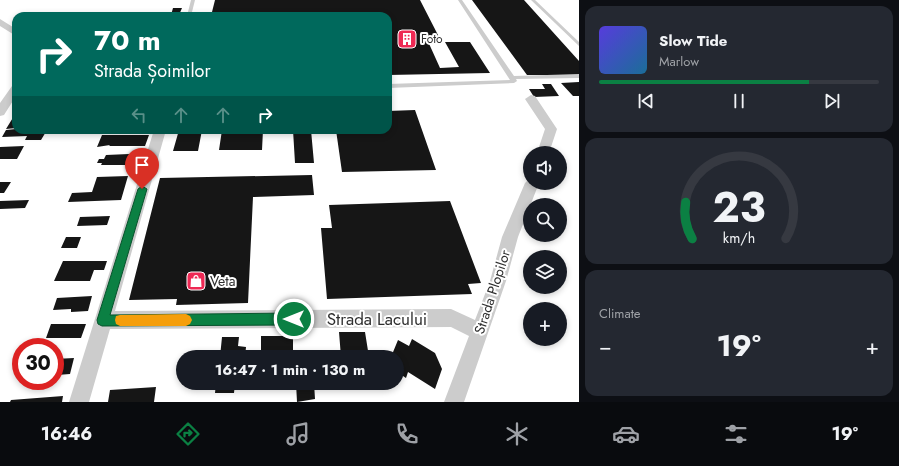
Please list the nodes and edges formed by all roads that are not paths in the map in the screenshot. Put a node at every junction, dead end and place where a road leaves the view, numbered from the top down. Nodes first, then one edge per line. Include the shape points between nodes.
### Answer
1 (193, 0) edge
2 (460, 0) edge
3 (533, 0) edge
4 (190, 12) edge
5 (0, 22) edge
6 (12, 30) edge
7 (579, 46) edge
8 (579, 76) edge
9 (512, 78) junction
10 (392, 86) edge
11 (12, 96) edge
12 (531, 99) dead end
13 (7, 106) edge
14 (159, 134) edge
15 (545, 146) edge
16 (529, 190) edge
17 (102, 320) junction
18 (480, 333) junction
19 (79, 402) edge
20 (454, 402) edge

1 - 4 lane
2 - 9 lane
3 - 7 lane
5 - 6 street
8 - 9 lane
9 - 10 lane via 514,81
11 - 13 street
12 - 15 street via 551,129
14 - 17 street
16 - 18 street, Strada Plopilor via 510,237
17 - 18 street, Strada Lacului via 451,318
17 - 19 street
18 - 20 street, Strada Plopilor

